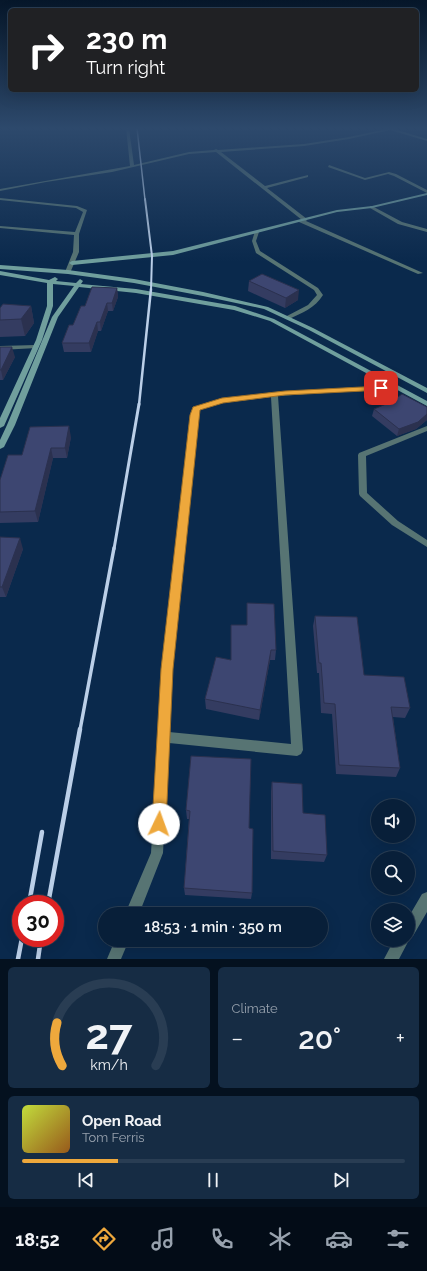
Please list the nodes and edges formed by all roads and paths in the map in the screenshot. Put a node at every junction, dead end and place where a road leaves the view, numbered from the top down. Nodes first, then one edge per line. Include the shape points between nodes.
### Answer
1 (95, 173) edge
2 (245, 173) edge
3 (348, 173) edge
4 (306, 176) dead end
5 (264, 188) junction
6 (0, 190) edge
7 (427, 193) edge
8 (0, 199) edge
9 (372, 207) junction
10 (303, 221) junction
11 (0, 227) edge
12 (427, 231) edge
13 (257, 232) junction
14 (77, 234) junction
15 (72, 263) junction
16 (0, 272) edge
17 (68, 272) junction
18 (420, 273) dead end
19 (82, 274) junction
20 (50, 282) junction
21 (79, 285) junction
22 (287, 318) junction
23 (36, 347) junction
24 (0, 348) edge
25 (396, 387) junction
26 (427, 391) edge
27 (274, 394) junction
28 (427, 404) edge
29 (0, 426) edge
30 (427, 428) edge
31 (0, 447) edge
32 (427, 534) edge
33 (418, 538) junction
34 (427, 544) edge
35 (163, 737) junction
36 (427, 899) edge
37 (135, 907) edge
38 (415, 919) edge
39 (119, 947) edge
40 (398, 947) edge
41 (114, 959) edge
42 (391, 959) edge

1 - 6 street
2 - 5 street
3 - 7 street via 365,179 388,173 395,174
4 - 5 street
5 - 10 street
7 - 9 main road
8 - 14 street via 77,207 85,211
9 - 10 main road via 337,211
9 - 12 street via 400,224
10 - 13 main road
10 - 18 street
11 - 14 street
13 - 15 main road via 173,253
13 - 22 street via 254,241 258,252 320,295 310,307
14 - 15 street via 76,252
15 - 17 street
16 - 17 main road
16 - 20 main road
17 - 19 main road
17 - 20 main road
19 - 21 main road
19 - 22 main road via 203,294 266,308
20 - 21 main road
20 - 23 main road via 50,306
21 - 25 main road via 129,290 235,308 278,324
21 - 31 main road via 55,317
22 - 26 main road
23 - 24 street
23 - 29 main road
25 - 27 street
25 - 28 main road
27 - 35 street via 222,401 196,409 194,415 167,669
27 - 35 street via 297,750
30 - 33 street via 362,455 363,494 395,523
32 - 33 street
33 - 34 street
35 - 37 street via 157,853
36 - 38 street
39 - 41 street
40 - 42 street

